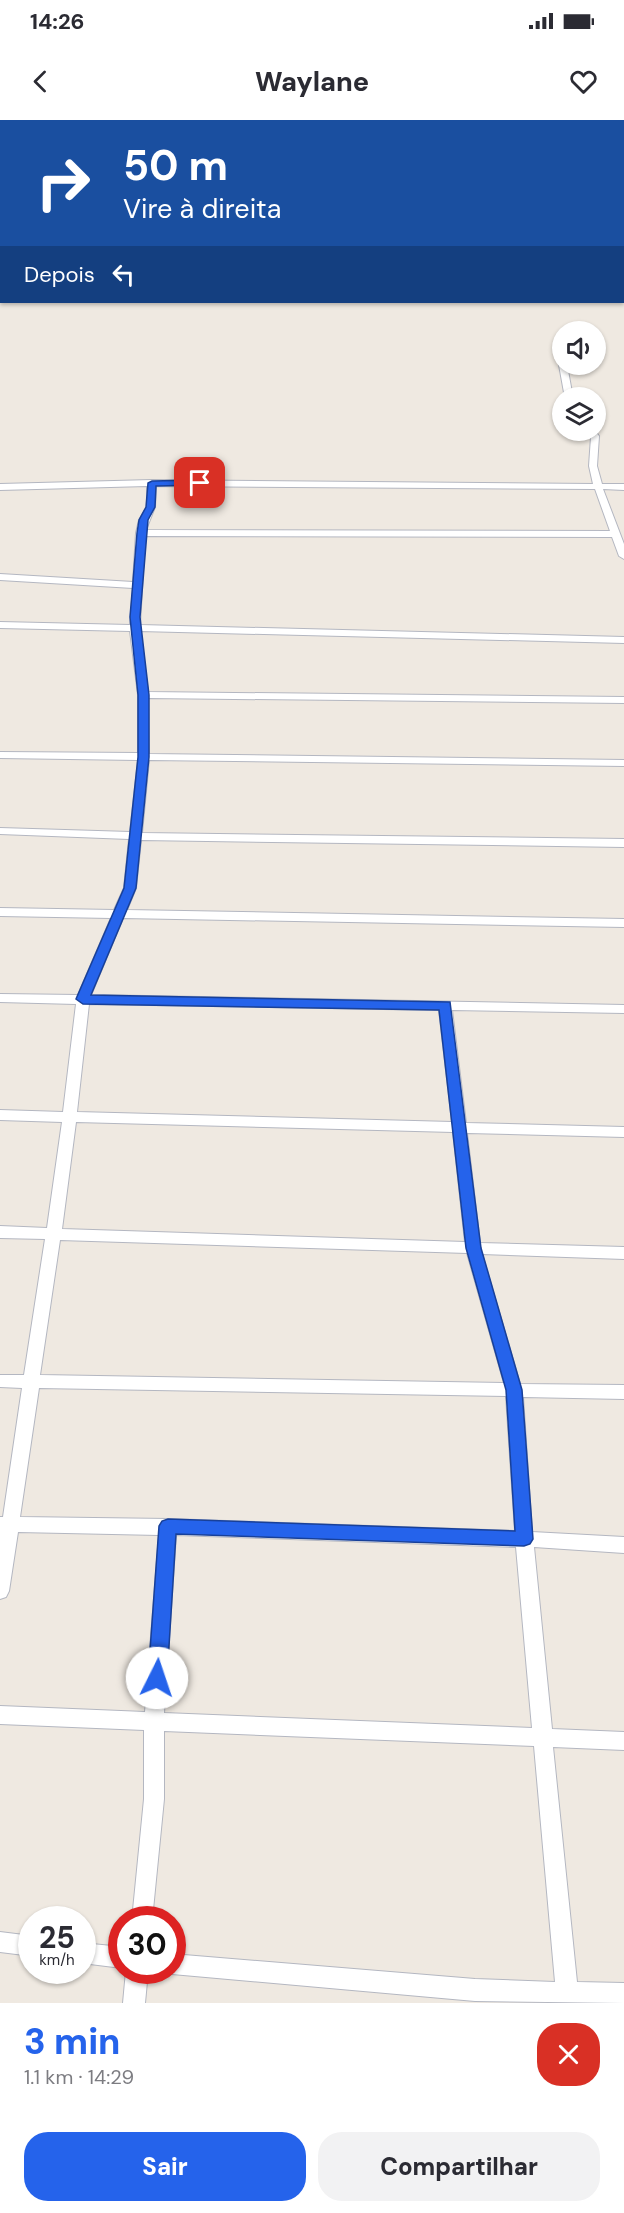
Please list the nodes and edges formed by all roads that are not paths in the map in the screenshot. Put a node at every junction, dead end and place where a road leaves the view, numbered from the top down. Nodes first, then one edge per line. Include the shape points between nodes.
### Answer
1 (595, 441) edge
2 (152, 483) junction
3 (0, 487) edge
4 (598, 487) junction
5 (624, 487) edge
6 (141, 533) junction
7 (615, 534) junction
8 (624, 556) edge
9 (0, 577) edge
10 (138, 585) junction
11 (0, 625) edge
12 (135, 627) junction
13 (624, 639) edge
14 (143, 695) junction
15 (624, 700) edge
16 (0, 755) edge
17 (144, 757) junction
18 (624, 763) edge
19 (0, 831) edge
20 (135, 836) junction
21 (624, 843) edge
22 (0, 912) edge
23 (120, 913) junction
24 (624, 923) edge
25 (0, 998) edge
26 (83, 999) junction
27 (446, 1005) junction
28 (624, 1009) edge
29 (0, 1114) edge
30 (69, 1116) junction
31 (458, 1127) junction
32 (624, 1132) edge
33 (0, 1232) edge
34 (54, 1232) junction
35 (473, 1248) junction
36 (624, 1253) edge
37 (0, 1381) edge
38 (31, 1382) junction
39 (514, 1390) junction
40 (624, 1392) edge
41 (5, 1524) edge
42 (168, 1526) junction
43 (524, 1539) junction
44 (624, 1545) edge
45 (0, 1591) edge
46 (0, 1715) edge
47 (154, 1721) junction
48 (543, 1737) junction
49 (624, 1741) edge
50 (143, 1906) edge
51 (0, 1941) edge
52 (18, 1944) edge
53 (186, 1965) edge
54 (136, 1984) edge
55 (624, 1994) edge
56 (568, 1998) edge
57 (135, 2003) edge

1 - 4 street via 593,466
2 - 3 street
2 - 4 street
2 - 6 street via 150,507
4 - 5 street
4 - 7 street
6 - 7 street
6 - 10 street
7 - 8 street
9 - 10 street
10 - 12 street
11 - 12 street
12 - 13 street
12 - 14 street
14 - 15 street
14 - 17 street
16 - 17 street
17 - 18 street
17 - 20 street
19 - 20 street
20 - 21 street
20 - 23 street via 130,888
22 - 23 street
23 - 24 street
23 - 26 street
25 - 26 street
26 - 27 street
26 - 30 street
27 - 28 street
27 - 31 street
29 - 30 street
30 - 31 street
30 - 34 street
31 - 32 street
31 - 35 street
33 - 34 street
34 - 35 street
34 - 38 street
35 - 36 street
35 - 39 street
37 - 38 street
38 - 39 street
38 - 41 street
39 - 40 street
39 - 43 street
41 - 42 street
41 - 45 street
42 - 43 street
42 - 47 street
43 - 44 street
43 - 48 street
46 - 47 street
47 - 48 street
47 - 50 street via 154,1798
48 - 49 street
48 - 56 street
51 - 52 street
53 - 56 street
54 - 57 street
55 - 56 street

